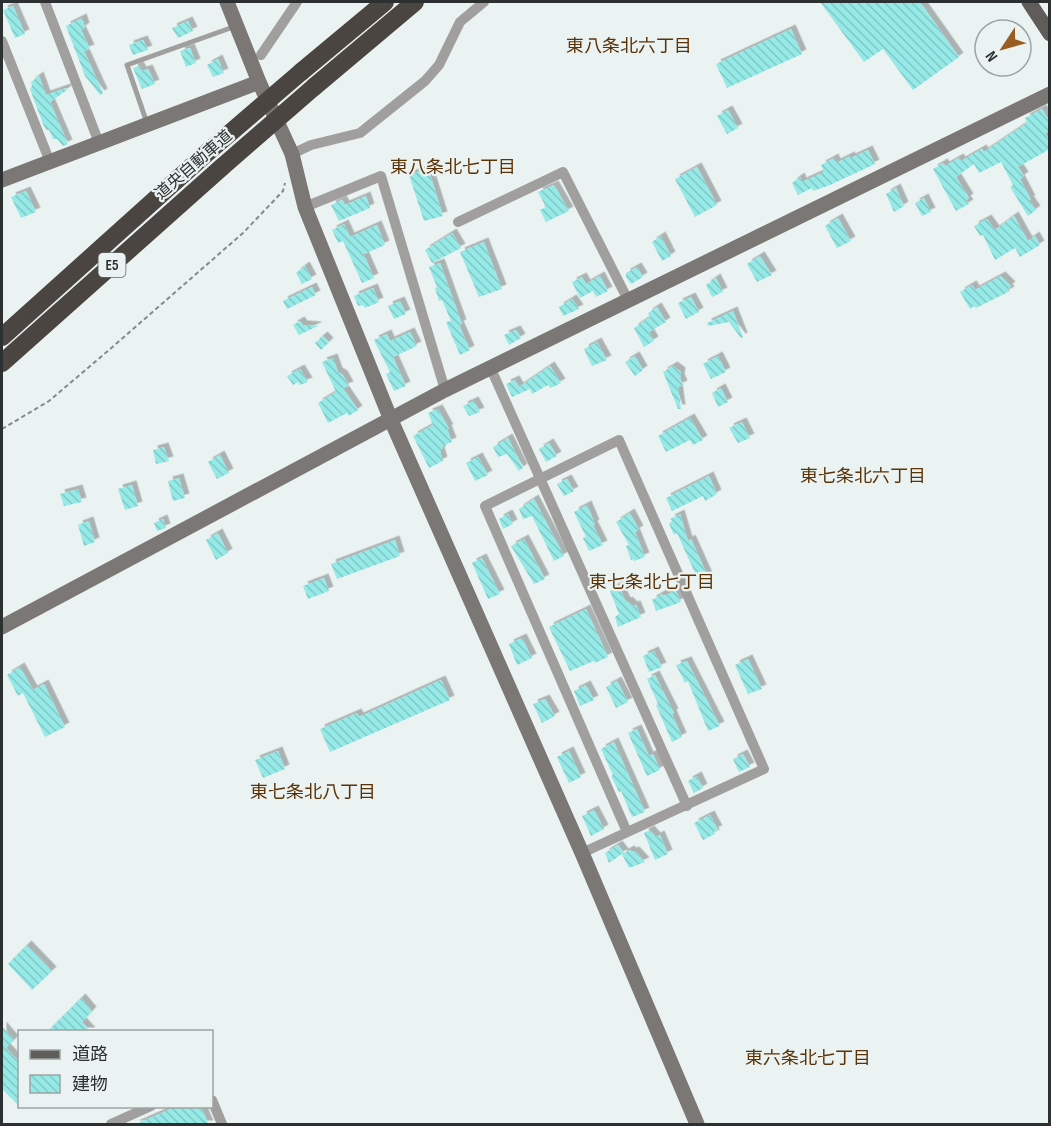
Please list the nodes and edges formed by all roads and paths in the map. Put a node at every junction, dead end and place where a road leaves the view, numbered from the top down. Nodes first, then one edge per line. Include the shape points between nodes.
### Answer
1 (45, 2) edge
2 (227, 2) edge
3 (297, 2) edge
4 (385, 2) edge
5 (416, 2) edge
6 (484, 2) edge
7 (1029, 2) edge
8 (237, 26) junction
9 (1050, 34) edge
10 (2, 41) edge
11 (256, 61) junction
12 (259, 82) junction
13 (1050, 94) edge
14 (148, 124) junction
15 (99, 143) junction
16 (292, 154) junction
17 (50, 162) junction
18 (2, 180) edge
19 (285, 182) dead end
20 (305, 207) junction
21 (458, 222) dead end
22 (628, 300) junction
23 (2, 336) edge
24 (2, 363) edge
25 (491, 369) junction
26 (445, 390) junction
27 (391, 420) junction
28 (2, 429) edge
29 (539, 479) junction
30 (2, 627) edge
31 (687, 806) junction
32 (627, 832) junction
33 (582, 853) junction
34 (213, 1102) edge
35 (149, 1108) edge
36 (111, 1125) edge
37 (222, 1125) edge
38 (697, 1125) edge

1 - 15 street
2 - 8 street
3 - 11 street
4 - 23 highway, 道央自動車道 / E5, bridge via 208,151
5 - 24 highway, 道央自動車道 / E5, bridge via 222,166
6 - 16 street via 460,22 439,65 425,81 367,127
7 - 9 main road
8 - 11 street
8 - 14 lane via 128,65
10 - 17 street
11 - 12 street
12 - 14 street
12 - 16 street
13 - 22 street
14 - 15 street
15 - 17 street
16 - 20 street
17 - 18 street
19 - 28 path via 283,190 243,233 49,400
20 - 26 street via 381,176
20 - 27 street
21 - 22 street via 563,172
22 - 25 street
25 - 26 street
25 - 29 street
26 - 27 street
27 - 30 street
27 - 33 street
29 - 31 street
29 - 31 street via 619,440 764,769
29 - 32 street via 485,506
31 - 32 street
32 - 33 street
33 - 38 street
34 - 37 street
35 - 36 street

